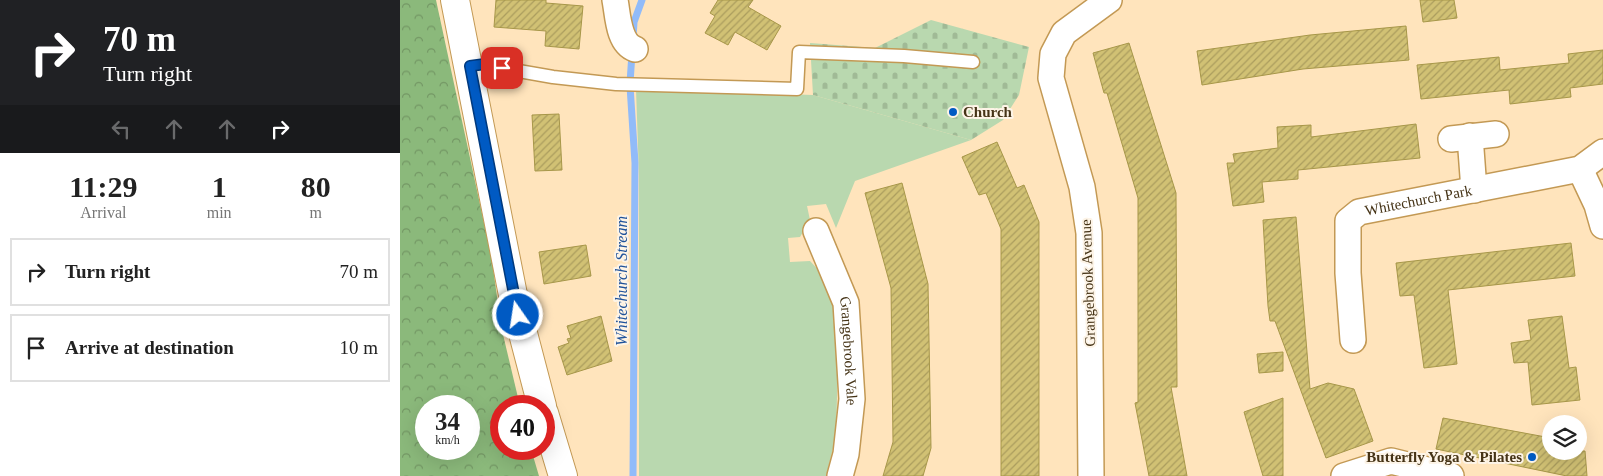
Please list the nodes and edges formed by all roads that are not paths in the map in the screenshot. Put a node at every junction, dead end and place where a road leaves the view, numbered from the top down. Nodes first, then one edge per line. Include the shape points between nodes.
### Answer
1 (455, 0) edge
2 (615, 0) edge
3 (1109, 0) edge
4 (633, 48) dead end
5 (973, 62) dead end
6 (470, 66) junction
7 (1496, 134) dead end
8 (1603, 152) edge
9 (1580, 170) junction
10 (1474, 190) junction
11 (1603, 226) edge
12 (816, 231) dead end
13 (1354, 340) dead end
14 (539, 395) edge
15 (555, 452) edge
16 (562, 476) edge
17 (840, 476) edge
18 (1091, 476) edge
19 (1344, 476) edge
20 (1451, 476) edge

1 - 6 street
2 - 4 street via 621,34
3 - 18 street, Grangebrook Avenue via 1064,33 1052,54 1051,78 1082,187 1089,233
5 - 6 lane via 799,52 797,89 616,84 553,77 485,64
6 - 14 street via 514,296
7 - 10 street via 1461,137
8 - 9 street, Whitechurch Park
9 - 10 street, Whitechurch Park
9 - 11 street
10 - 13 street, Whitechurch Park via 1376,207 1359,212 1348,221 1348,273
12 - 17 street, Grangebrook Vale via 846,303 852,399 846,454
15 - 16 street
19 - 20 street via 1391,462

